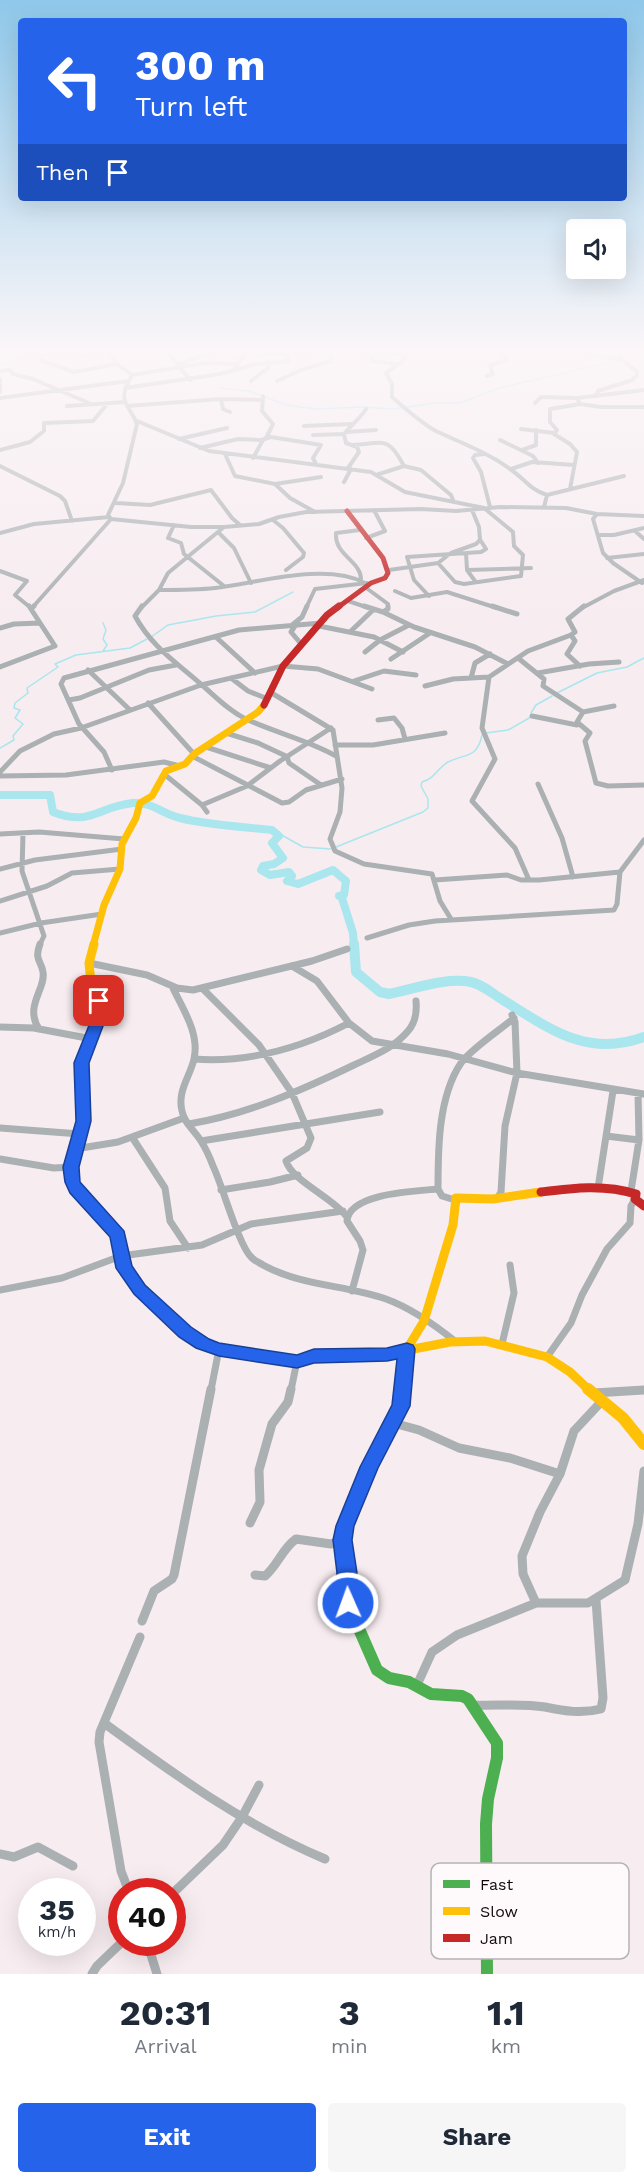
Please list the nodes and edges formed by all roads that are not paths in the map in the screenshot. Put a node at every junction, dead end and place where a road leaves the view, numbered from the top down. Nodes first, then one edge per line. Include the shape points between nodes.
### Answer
1 (29, 441) edge
2 (134, 441) edge
3 (184, 441) edge
4 (228, 441) edge
5 (264, 441) edge
6 (288, 441) edge
7 (346, 441) edge
8 (458, 441) edge
9 (502, 441) edge
10 (536, 441) edge
11 (564, 441) edge
12 (215, 444) junction
13 (353, 445) junction
14 (200, 448) junction
15 (0, 450) edge
16 (522, 451) junction
17 (223, 454) junction
18 (484, 454) junction
19 (253, 458) junction
20 (538, 463) junction
21 (316, 464) junction
22 (574, 465) junction
23 (0, 466) edge
24 (404, 466) junction
25 (350, 469) junction
26 (511, 469) junction
27 (376, 476) junction
28 (624, 476) dead end
29 (321, 477) dead end
30 (344, 482) dead end
31 (275, 484) junction
32 (570, 489) junction
33 (548, 495) junction
34 (290, 498) junction
35 (453, 500) junction
36 (116, 503) junction
37 (291, 504) dead end
38 (490, 507) junction
39 (544, 507) junction
40 (484, 508) junction
41 (374, 510) junction
42 (472, 510) junction
43 (347, 511) junction
44 (316, 512) junction
45 (597, 514) junction
46 (644, 516) edge
47 (110, 518) junction
48 (273, 520) junction
49 (72, 521) junction
50 (174, 525) junction
51 (241, 525) junction
52 (0, 527) edge
53 (224, 527) junction
54 (358, 528) junction
55 (644, 528) edge
56 (6, 531) junction
57 (635, 531) junction
58 (219, 533) junction
59 (599, 534) junction
60 (0, 536) edge
61 (366, 538) junction
62 (644, 539) edge
63 (481, 541) dead end
64 (451, 553) junction
65 (466, 553) junction
66 (644, 554) edge
67 (187, 557) junction
68 (607, 558) junction
69 (438, 563) junction
70 (521, 567) junction
71 (410, 568) junction
72 (531, 568) dead end
73 (286, 570) dead end
74 (389, 570) junction
75 (466, 570) junction
76 (0, 571) edge
77 (475, 581) junction
78 (643, 582) edge
79 (251, 583) junction
80 (365, 583) junction
81 (224, 586) junction
82 (159, 590) junction
83 (395, 591) dead end
84 (429, 596) junction
85 (348, 601) junction
86 (32, 608) junction
87 (373, 610) junction
88 (383, 612) junction
89 (517, 614) dead end
90 (39, 623) junction
91 (320, 624) junction
92 (409, 625) junction
93 (293, 626) junction
94 (0, 628) edge
95 (351, 631) junction
96 (430, 633) junction
97 (571, 635) junction
98 (217, 638) junction
99 (380, 640) junction
100 (302, 645) junction
101 (161, 651) junction
102 (365, 652) dead end
103 (403, 652) junction
104 (490, 654) junction
105 (518, 658) junction
106 (391, 659) dead end
107 (619, 662) dead end
108 (508, 664) junction
109 (177, 665) junction
110 (283, 666) junction
111 (580, 666) junction
112 (0, 667) edge
113 (88, 670) junction
114 (255, 673) junction
115 (538, 674) junction
116 (416, 675) dead end
117 (489, 677) junction
118 (231, 678) junction
119 (471, 678) junction
120 (354, 681) junction
121 (201, 685) junction
122 (424, 686) dead end
123 (106, 687) junction
124 (372, 689) dead end
125 (269, 696) junction
126 (69, 700) junction
127 (148, 703) junction
128 (614, 706) dead end
129 (130, 710) junction
130 (583, 711) junction
131 (532, 716) dead end
132 (247, 720) junction
133 (378, 720) dead end
134 (577, 725) junction
135 (81, 728) junction
136 (331, 728) junction
137 (226, 733) junction
138 (445, 733) dead end
139 (405, 739) junction
140 (309, 743) junction
141 (335, 745) junction
142 (206, 747) junction
143 (193, 755) junction
144 (336, 756) junction
145 (287, 757) junction
146 (180, 766) junction
147 (271, 768) junction
148 (112, 770) junction
149 (0, 774) edge
150 (164, 774) junction
151 (342, 779) junction
152 (538, 784) dead end
153 (321, 785) junction
154 (644, 785) edge
155 (247, 786) junction
156 (202, 805) junction
157 (207, 812) dead end
158 (23, 833) junction
159 (0, 834) edge
160 (124, 839) junction
161 (644, 840) edge
162 (122, 849) junction
163 (635, 849) junction
164 (644, 851) edge
165 (21, 864) junction
166 (0, 869) edge
167 (120, 869) junction
168 (620, 872) junction
169 (573, 877) junction
170 (435, 880) junction
171 (529, 880) junction
172 (28, 891) junction
173 (0, 901) edge
174 (102, 914) junction
175 (451, 919) junction
176 (41, 922) junction
177 (0, 933) edge
178 (367, 938) dead end
179 (347, 949) dead end
180 (89, 963) junction
181 (292, 966) junction
182 (172, 986) junction
183 (203, 989) junction
184 (416, 1001) dead end
185 (349, 1023) junction
186 (0, 1027) edge
187 (39, 1029) junction
188 (92, 1039) junction
189 (392, 1046) junction
190 (266, 1054) junction
191 (194, 1059) junction
192 (465, 1059) junction
193 (517, 1072) junction
194 (613, 1091) junction
195 (292, 1093) junction
196 (641, 1094) edge
197 (380, 1112) dead end
198 (187, 1121) junction
199 (306, 1124) junction
200 (0, 1128) edge
201 (80, 1134) junction
202 (606, 1136) junction
203 (132, 1137) junction
204 (639, 1140) junction
205 (201, 1141) junction
206 (75, 1149) junction
207 (0, 1159) edge
208 (71, 1167) junction
209 (298, 1175) junction
210 (598, 1188) junction
211 (438, 1189) junction
212 (221, 1190) junction
213 (633, 1195) junction
214 (497, 1199) junction
215 (455, 1200) junction
216 (644, 1206) edge
217 (345, 1214) junction
218 (240, 1229) junction
219 (188, 1248) junction
220 (121, 1256) junction
221 (510, 1265) dead end
222 (0, 1290) edge
223 (352, 1291) junction
224 (424, 1321) junction
225 (456, 1342) junction
226 (502, 1344) junction
227 (219, 1349) junction
228 (407, 1349) junction
229 (547, 1357) junction
230 (297, 1361) junction
231 (644, 1390) edge
232 (593, 1393) junction
233 (602, 1402) junction
234 (393, 1423) junction
235 (644, 1444) edge
236 (644, 1471) edge
237 (560, 1474) junction
238 (250, 1523) dead end
239 (343, 1540) junction
240 (255, 1575) dead end
241 (596, 1600) junction
242 (536, 1603) junction
243 (142, 1621) dead end
244 (140, 1637) dead end
245 (417, 1685) junction
246 (472, 1705) junction
247 (104, 1723) junction
248 (259, 1785) dead end
249 (242, 1817) junction
250 (0, 1854) edge
251 (325, 1858) dead end
252 (486, 1863) edge
253 (73, 1866) dead end
254 (124, 1878) edge
255 (186, 1881) edge
256 (108, 1955) edge
257 (151, 1956) edge
258 (487, 1959) edge
259 (92, 1974) edge
260 (157, 1974) edge
261 (487, 1974) edge

1 - 15 street
2 - 36 street
3 - 14 street
4 - 12 street
5 - 19 street
6 - 21 street via 319,444 313,458
7 - 13 street
8 - 18 street
9 - 16 street
10 - 16 street via 536,446
11 - 22 street via 576,449
12 - 14 street
12 - 17 street
13 - 24 street via 388,443
13 - 25 street via 359,449
14 - 17 street
16 - 20 street
17 - 19 street
17 - 31 street via 235,476
18 - 26 street
18 - 38 street via 473,458 482,472
19 - 21 street
20 - 22 street
20 - 26 street
21 - 25 street
22 - 32 street
23 - 49 street via 60,496
24 - 27 street
24 - 35 street via 423,471
25 - 27 street
25 - 30 street
26 - 33 street via 534,491
27 - 35 street via 405,492
28 - 32 street
29 - 31 street
31 - 34 street
32 - 33 street
33 - 39 street
34 - 37 street
34 - 44 street
35 - 40 street
36 - 47 street
36 - 51 street via 147,505 211,490 232,520
38 - 39 street
38 - 40 street
39 - 45 street
40 - 42 street
40 - 70 street via 513,532 514,546 523,555
41 - 42 street
41 - 43 street
41 - 61 street via 385,531
42 - 64 street via 479,541
43 - 44 street
43 - 54 street
44 - 48 street via 292,512
45 - 46 street
45 - 59 street via 593,519
47 - 49 street
47 - 50 street
47 - 86 street
48 - 51 street
48 - 73 street via 304,553
49 - 56 street
50 - 53 street
50 - 67 street via 168,538 182,543
51 - 53 street
52 - 56 street
53 - 58 street
54 - 61 street
54 - 80 street via 335,534 335,542
55 - 57 street
56 - 60 street
57 - 59 street
57 - 62 street
58 - 67 street
58 - 79 street via 234,548
59 - 68 street via 601,550
61 - 74 street
63 - 65 street via 484,550
64 - 65 street
64 - 69 street
64 - 71 street via 408,556
65 - 75 street
66 - 68 street
67 - 81 street
67 - 82 street via 168,573
68 - 78 street
69 - 71 street
69 - 77 street via 457,584
70 - 72 street
70 - 75 street
70 - 77 street via 519,577
71 - 74 street
71 - 84 street via 414,580
74 - 80 street via 385,578
75 - 77 street
76 - 86 street via 27,581 15,594
78 - 97 street via 579,609 567,620 575,632
79 - 80 street via 329,574 356,576
79 - 81 street
80 - 85 street
80 - 88 street via 388,604
80 - 93 street via 315,590
81 - 82 street
82 - 101 street via 135,616
83 - 84 street via 411,598
84 - 89 street via 447,592
85 - 87 street
85 - 91 street
86 - 90 street
87 - 88 street
87 - 95 street
88 - 92 street
90 - 94 street
90 - 112 street via 54,646
91 - 93 street
91 - 95 street
91 - 100 street
92 - 96 street
92 - 99 street
93 - 98 street via 239,630
93 - 100 street via 291,632
95 - 99 street
96 - 103 street
96 - 104 street
97 - 105 street via 544,642
97 - 111 street via 575,641 567,654
98 - 101 street
98 - 114 street
99 - 102 street
99 - 103 street
100 - 110 street
101 - 109 street
101 - 113 street
103 - 106 street
104 - 108 street
104 - 119 street via 475,663
105 - 108 street
105 - 115 street
107 - 111 street
108 - 117 street
109 - 121 street
109 - 123 street via 149,670
110 - 114 street
110 - 120 street via 325,670
110 - 125 street
111 - 115 street
113 - 123 street
113 - 126 street via 61,681
114 - 118 street
115 - 130 street via 545,680 543,686
116 - 120 street via 388,669
117 - 119 street
117 - 171 street via 482,728 495,759 472,801 517,848
118 - 121 street
118 - 125 street via 239,686
119 - 122 street
120 - 124 street
121 - 127 street
121 - 132 street
123 - 126 street
123 - 129 street
125 - 132 street
125 - 136 street
126 - 135 street
127 - 129 street
127 - 143 street
128 - 130 street
129 - 135 street
130 - 134 street
131 - 134 street
132 - 137 street
132 - 140 street
133 - 139 street via 394,718
134 - 154 street via 590,733 585,741 596,783
135 - 148 street via 108,759
135 - 149 street via 25,747
136 - 140 street
136 - 141 street
137 - 142 street
137 - 145 street
138 - 139 street
139 - 141 street via 373,745
140 - 144 street
140 - 145 street
141 - 144 street
142 - 143 street
142 - 147 street
143 - 146 street
143 - 155 street
144 - 151 street
145 - 147 street
145 - 153 street via 289,763
146 - 148 street via 164,762
146 - 150 street
147 - 155 street
148 - 149 street via 50,776
150 - 156 street
150 - 160 street via 152,796 140,803
151 - 153 street
151 - 170 street via 340,812 330,839 335,851 364,864 426,872
152 - 169 street via 562,838
153 - 155 street via 285,803
155 - 156 street
156 - 157 street
158 - 159 street
158 - 160 street
158 - 165 street
160 - 162 street
161 - 163 street
162 - 165 street
162 - 167 street
163 - 164 street
163 - 168 street
165 - 166 street
165 - 172 street
167 - 172 street via 72,873
167 - 174 street
168 - 169 street
168 - 175 street via 614,910
169 - 171 street
170 - 171 street via 507,875
170 - 175 street via 440,901
172 - 173 street
172 - 176 street
174 - 176 street
174 - 180 street
175 - 178 street via 409,925
176 - 177 street
176 - 187 street via 44,936 36,950 43,972 34,1017
179 - 181 street
180 - 182 street via 147,975
180 - 188 street via 100,1009
181 - 183 street
181 - 185 street via 317,981
182 - 183 street
182 - 191 street via 194,1034
183 - 190 street
184 - 189 street via 415,1024
185 - 189 street via 372,1041
185 - 190 street via 318,1038
186 - 187 street
187 - 188 street
188 - 201 street via 82,1063
189 - 192 street
189 - 195 street
190 - 191 street
190 - 195 street
191 - 198 street via 180,1099
192 - 193 street
192 - 193 street via 513,1017
192 - 211 street via 451,1083 441,1125
193 - 194 street
193 - 214 street via 505,1126 501,1192
194 - 196 street
194 - 202 street
195 - 198 street via 237,1114
195 - 199 street
196 - 204 street
197 - 199 street
198 - 203 street
198 - 205 street
199 - 205 street
199 - 209 street via 310,1144 286,1161 288,1168
200 - 201 street
201 - 206 street
202 - 204 street
202 - 210 street
203 - 206 street via 106,1146
203 - 219 street via 165,1188 170,1221
204 - 213 street
205 - 212 street
206 - 208 street
207 - 208 street
208 - 220 street via 75,1189 118,1235
209 - 212 street
209 - 217 street
210 - 213 street
210 - 214 street
211 - 215 street via 442,1196
211 - 217 street via 383,1195
212 - 218 street
213 - 216 street
213 - 229 street via 630,1223 607,1249 570,1323
214 - 215 street
215 - 224 street via 453,1225
217 - 218 street via 295,1216
217 - 223 street via 362,1243
218 - 219 street
218 - 223 street via 250,1257 258,1263
219 - 220 street
220 - 222 street via 62,1278
220 - 227 street via 132,1281 175,1324 202,1344
221 - 226 street via 514,1293
223 - 224 street via 388,1300
224 - 225 street
224 - 228 street
225 - 226 street
225 - 228 street
226 - 229 street
227 - 230 street
227 - 243 street via 174,1575 154,1591
228 - 230 street via 387,1354 314,1356
228 - 234 street via 402,1401
229 - 232 street
230 - 238 street via 288,1402 272,1424 259,1470 260,1502
231 - 232 street
232 - 233 street
233 - 235 street via 623,1418
233 - 237 street via 574,1431
234 - 237 street via 459,1448 510,1458
234 - 239 street via 357,1494
236 - 241 street via 638,1524 625,1580
237 - 242 street via 522,1556 523,1574
239 - 240 street via 323,1544 296,1539 285,1547 271,1572
239 - 245 street via 345,1597 372,1662 389,1677
241 - 242 street via 579,1604
241 - 246 street via 601,1709 562,1712 544,1707
242 - 245 street via 475,1626 438,1647
244 - 247 street
245 - 246 street via 435,1695 462,1696
246 - 252 street via 498,1747 486,1824
247 - 249 street via 182,1780
247 - 254 street via 99,1742
248 - 249 street
249 - 251 street via 300,1849
249 - 255 street via 223,1845
250 - 253 street via 14,1857 38,1847
256 - 259 street
257 - 260 street
258 - 261 street

